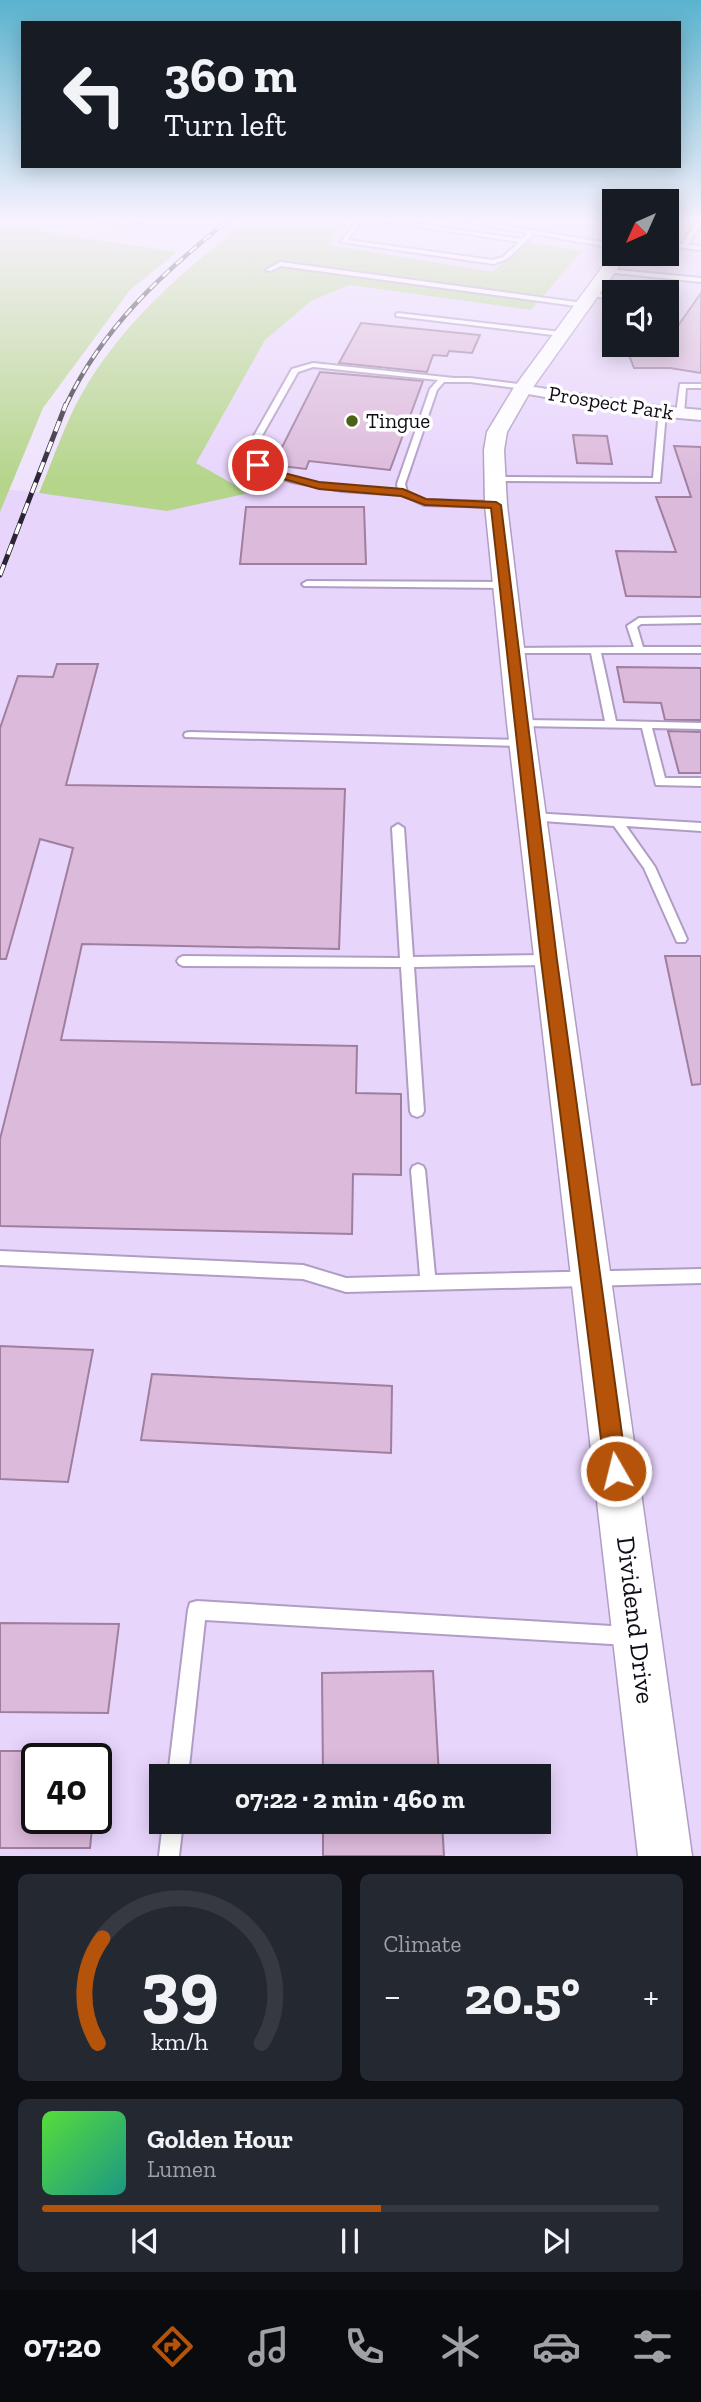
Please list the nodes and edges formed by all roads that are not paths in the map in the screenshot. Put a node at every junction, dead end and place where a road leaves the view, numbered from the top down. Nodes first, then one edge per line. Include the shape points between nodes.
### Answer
1 (583, 306) edge
2 (398, 315) dead end
3 (561, 334) junction
4 (451, 379) junction
5 (701, 386) edge
6 (523, 388) junction
7 (662, 412) junction
8 (680, 414) junction
9 (701, 415) edge
10 (495, 492) junction
11 (403, 493) junction
12 (307, 584) dead end
13 (505, 585) junction
14 (701, 620) edge
15 (639, 649) junction
16 (513, 650) junction
17 (594, 650) junction
18 (701, 650) edge
19 (611, 724) junction
20 (646, 724) junction
21 (701, 726) edge
22 (522, 733) junction
23 (189, 735) dead end
24 (701, 782) edge
25 (533, 817) junction
26 (617, 822) junction
27 (701, 827) edge
28 (398, 828) dead end
29 (681, 939) dead end
30 (549, 960) junction
31 (183, 961) dead end
32 (408, 962) junction
33 (417, 1111) dead end
34 (418, 1170) dead end
35 (0, 1258) edge
36 (701, 1276) edge
37 (589, 1278) junction
38 (429, 1283) junction
39 (639, 1637) junction
40 (179, 1764) edge
41 (172, 1834) edge
42 (169, 1856) edge
43 (665, 1856) edge

1 - 3 street, Dividend Drive
2 - 3 lane
3 - 6 street, Dividend Drive
4 - 6 lane
4 - 11 lane via 442,380 434,389 401,484
4 - 11 lane via 302,367 295,371 251,448 258,465 301,482
5 - 8 lane via 683,386
6 - 7 street, Prospect Park
6 - 10 street, Dividend Drive via 498,432
7 - 8 street, Prospect Park
7 - 10 lane via 657,480
8 - 9 street, Prospect Park
10 - 11 lane via 425,502
10 - 13 street, Dividend Drive
12 - 13 lane
13 - 16 street, Dividend Drive
14 - 15 lane via 639,621 632,626
15 - 17 lane
15 - 18 lane
16 - 17 lane
16 - 22 street, Dividend Drive
17 - 19 lane
19 - 20 lane
19 - 22 lane
20 - 21 lane
20 - 24 lane via 660,782
22 - 23 lane
22 - 25 street, Dividend Drive
25 - 26 lane
25 - 30 street, Dividend Drive
26 - 27 lane
26 - 29 lane via 649,867
28 - 32 lane
30 - 32 lane
30 - 37 street, Dividend Drive
31 - 32 lane
32 - 33 lane
34 - 38 lane
35 - 38 lane via 303,1272 346,1285
36 - 37 lane
37 - 38 lane
37 - 39 street, Dividend Drive
39 - 40 lane via 197,1610
39 - 43 street, Dividend Drive
41 - 42 lane

